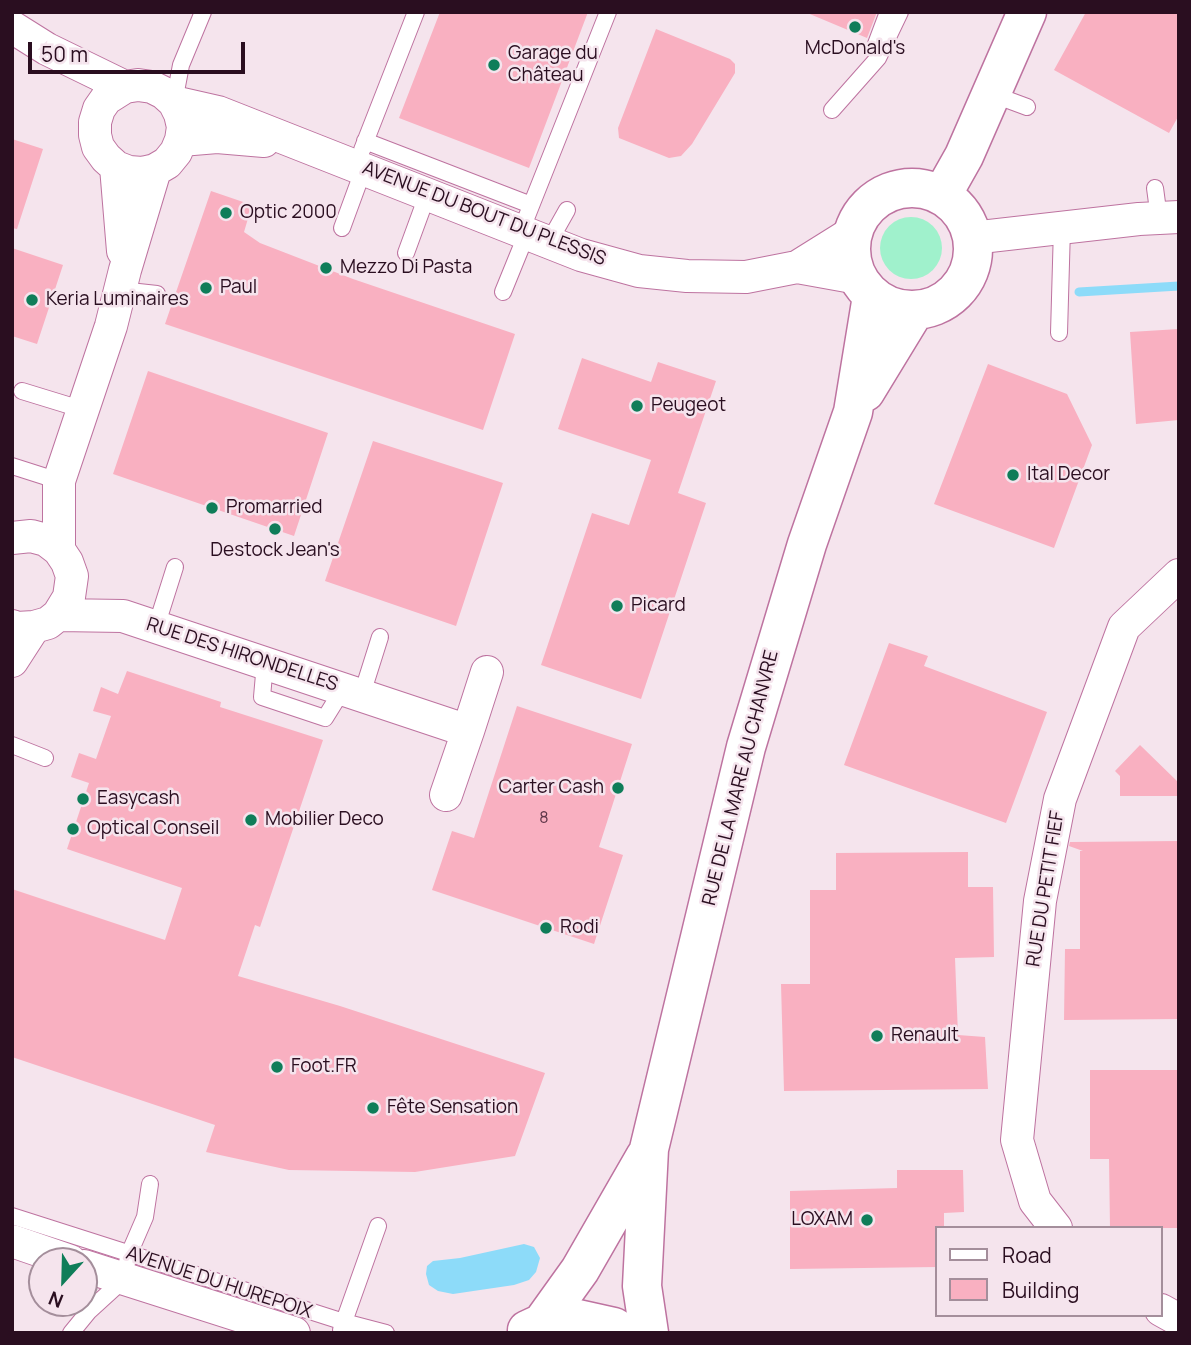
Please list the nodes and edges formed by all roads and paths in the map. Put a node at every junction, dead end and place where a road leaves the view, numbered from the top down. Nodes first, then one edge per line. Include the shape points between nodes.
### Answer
1 (203, 12) edge
2 (416, 12) edge
3 (608, 12) edge
4 (888, 12) edge
5 (900, 12) edge
6 (1027, 12) edge
7 (12, 27) edge
8 (47, 49) junction
9 (864, 76) junction
10 (125, 87) junction
11 (992, 94) junction
12 (174, 102) junction
13 (1027, 107) dead end
14 (99, 109) junction
15 (832, 110) dead end
16 (181, 140) junction
17 (300, 144) junction
18 (362, 158) junction
19 (116, 167) junction
20 (155, 170) junction
21 (428, 193) junction
22 (942, 195) junction
23 (1164, 208) edge
24 (567, 210) dead end
25 (342, 228) dead end
26 (532, 228) junction
27 (853, 232) junction
28 (972, 238) junction
29 (1062, 238) junction
30 (406, 253) dead end
31 (797, 267) junction
32 (122, 280) junction
33 (865, 287) junction
34 (503, 292) dead end
35 (156, 293) dead end
36 (915, 310) junction
37 (1059, 333) dead end
38 (22, 391) dead end
39 (84, 410) junction
40 (853, 412) junction
41 (12, 466) edge
42 (60, 481) junction
43 (14, 537) edge
44 (65, 563) junction
45 (175, 567) dead end
46 (1179, 575) edge
47 (122, 616) junction
48 (35, 623) edge
49 (156, 627) junction
50 (380, 637) dead end
51 (12, 661) edge
52 (487, 672) dead end
53 (353, 692) junction
54 (468, 731) junction
55 (12, 746) edge
56 (45, 758) dead end
57 (446, 795) dead end
58 (649, 1149) junction
59 (150, 1184) dead end
60 (12, 1216) edge
61 (378, 1226) dead end
62 (1054, 1226) edge
63 (12, 1241) edge
64 (29, 1247) edge
65 (98, 1266) edge
66 (126, 1267) junction
67 (1163, 1311) edge
68 (1179, 1320) edge
69 (342, 1328) edge
70 (531, 1328) edge
71 (71, 1333) edge
72 (294, 1333) edge
73 (386, 1333) edge
74 (622, 1333) edge
75 (649, 1333) edge

1 - 12 lane via 181,65
2 - 18 lane
3 - 26 lane
4 - 9 lane
5 - 9 lane
6 - 11 street
7 - 8 street
8 - 10 street
8 - 14 street
9 - 15 lane
10 - 12 street via 152,87
10 - 14 street
11 - 13 lane
11 - 22 street
12 - 16 street via 183,127
12 - 17 street, AVENUE DU BOUT DU PLESSIS via 218,112
14 - 19 street via 95,122 98,148
16 - 17 street, AVENUE DU BOUT DU PLESSIS via 217,136
16 - 20 street via 167,163
17 - 18 street, AVENUE DU BOUT DU PLESSIS
18 - 21 street, AVENUE DU BOUT DU PLESSIS
18 - 25 lane
18 - 26 lane
19 - 20 street via 129,172
19 - 32 street
20 - 32 street
21 - 26 street, AVENUE DU BOUT DU PLESSIS
21 - 30 lane
22 - 27 street via 921,188 899,189 878,197 862,212
22 - 28 street via 967,221
23 - 29 street
24 - 26 lane
26 - 31 street, AVENUE DU BOUT DU PLESSIS via 581,255 639,271 746,276
26 - 34 lane
27 - 31 street, AVENUE DU BOUT DU PLESSIS
27 - 33 street via 851,256
28 - 29 street
28 - 36 street via 972,259 960,286 935,305
29 - 37 lane
31 - 33 street, AVENUE DU BOUT DU PLESSIS
32 - 35 lane
32 - 39 street
33 - 36 street via 892,307
33 - 40 street, RUE DE LA MARE AU CHANVRE
36 - 40 street, RUE DE LA MARE AU CHANVRE
38 - 39 lane
39 - 42 street
40 - 58 street, RUE DE LA MARE AU CHANVRE via 807,544 746,747
41 - 42 lane
42 - 43 street
42 - 44 street
43 - 44 street, RUE DES HIRONDELLES via 46,540
44 - 47 street, RUE DES HIRONDELLES
44 - 48 street via 69,597
45 - 49 lane
46 - 62 street, RUE DU PETIT FIEF via 1124,627 1060,799 1040,901 1017,1140 1035,1201
47 - 48 street, RUE DES HIRONDELLES
47 - 49 street, RUE DES HIRONDELLES
48 - 51 street
49 - 53 street, RUE DES HIRONDELLES
50 - 53 lane, RUE DES HIRONDELLES
52 - 54 street
53 - 54 street, RUE DES HIRONDELLES
54 - 57 street
55 - 56 lane
58 - 70 street, RUE DE LA MARE AU CHANVRE via 580,1270
58 - 75 street, RUE DE LA MARE AU CHANVRE via 642,1286
59 - 66 lane via 145,1217
60 - 66 lane, AVENUE DU HUREPOIX
61 - 69 lane
63 - 64 street
65 - 66 street, AVENUE DU HUREPOIX
66 - 69 lane, AVENUE DU HUREPOIX
66 - 71 lane
66 - 72 street, AVENUE DU HUREPOIX
67 - 68 street
69 - 73 lane, AVENUE DU HUREPOIX
70 - 74 street via 578,1320

